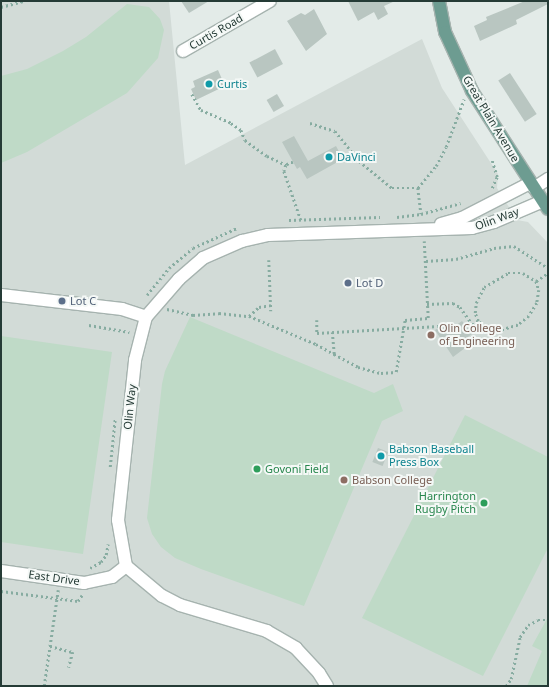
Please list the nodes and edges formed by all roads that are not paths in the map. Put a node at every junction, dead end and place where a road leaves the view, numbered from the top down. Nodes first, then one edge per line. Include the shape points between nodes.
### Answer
1 (270, 1) edge
2 (439, 1) edge
3 (183, 51) dead end
4 (548, 180) edge
5 (532, 185) junction
6 (545, 205) edge
7 (425, 234) junction
8 (1, 295) edge
9 (141, 315) junction
10 (126, 566) junction
11 (1, 571) edge
12 (327, 686) edge

1 - 3 street, Curtis Road
2 - 5 main road, Great Plain Avenue via 446,32 472,91
4 - 5 street, Olin Way
5 - 6 main road, Great Plain Avenue
5 - 7 street, Olin Way
6 - 7 street, Olin Way via 482,226
7 - 9 street, Olin Way via 268,235 242,242 203,258
8 - 9 street
9 - 10 street, Olin Way via 118,520
10 - 11 street, East Drive via 112,577 84,583
10 - 12 street via 162,596 180,605 267,631 296,648 319,673

